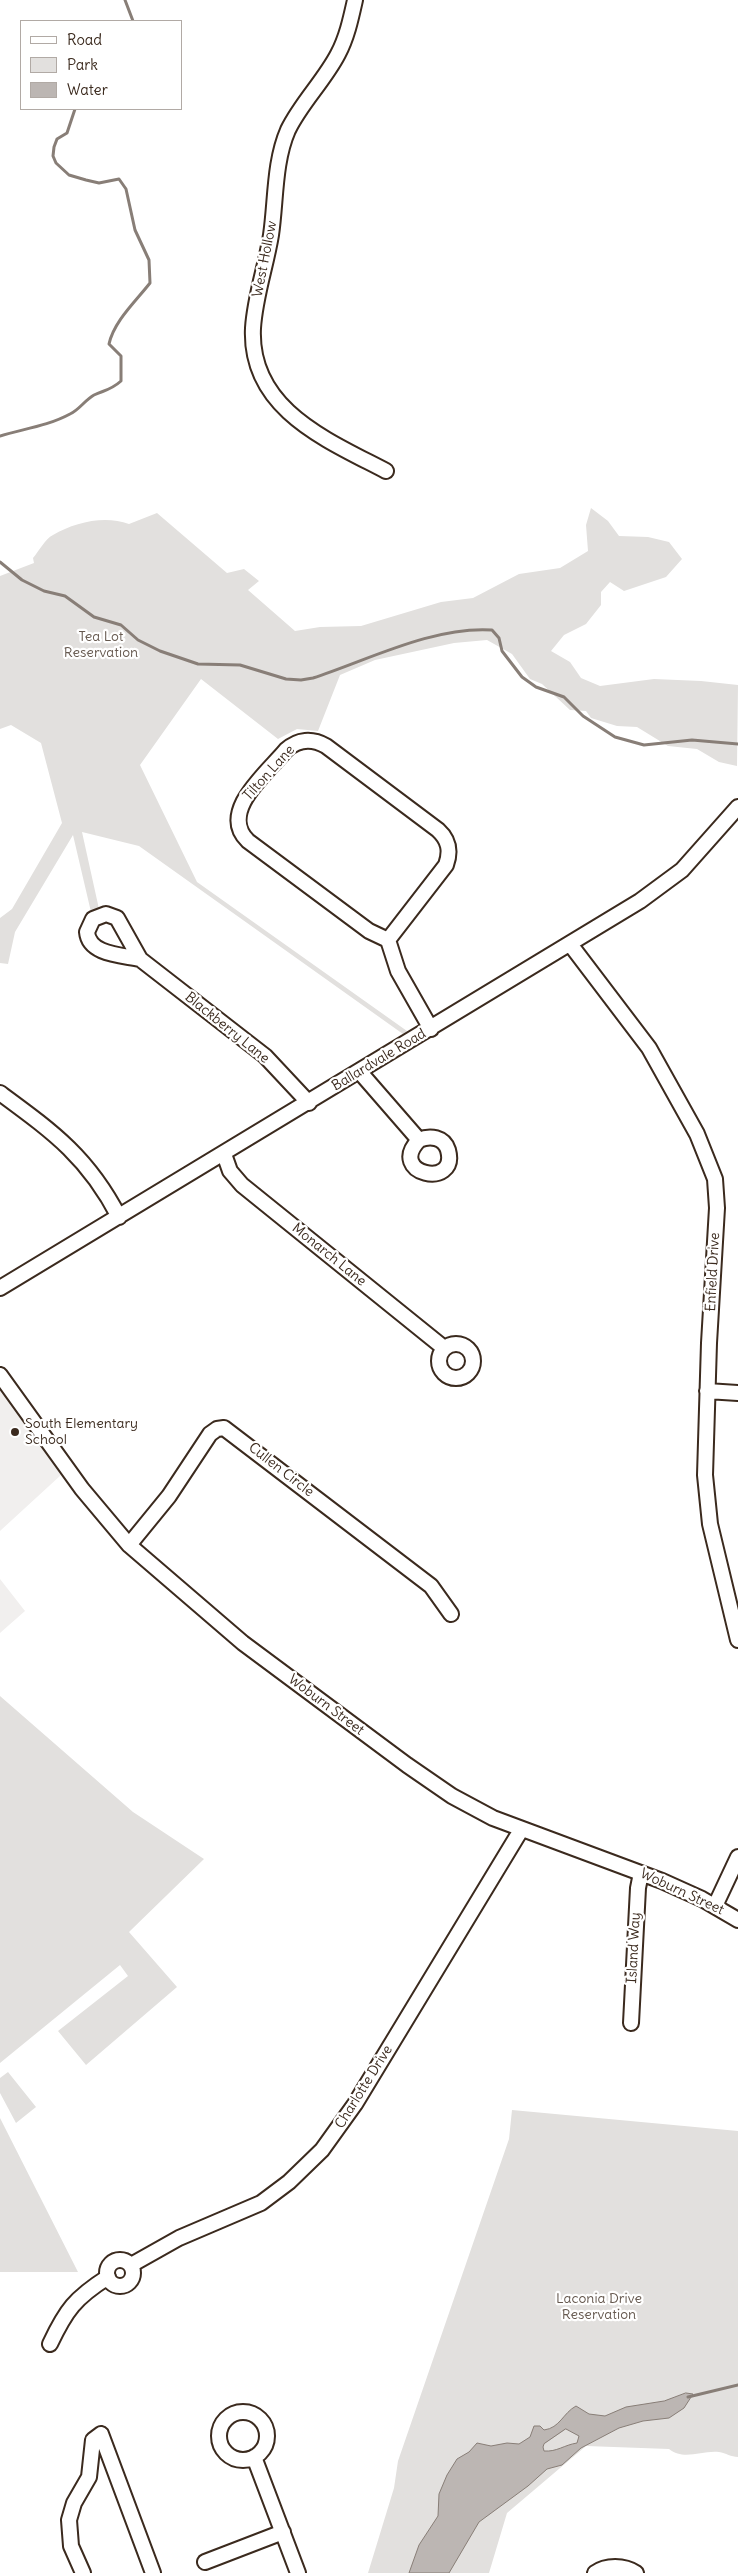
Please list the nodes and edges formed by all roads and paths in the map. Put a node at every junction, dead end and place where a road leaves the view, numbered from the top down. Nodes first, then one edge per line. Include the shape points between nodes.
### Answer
1 (355, 0) edge
2 (386, 471) dead end
3 (738, 806) edge
4 (388, 940) junction
5 (570, 944) junction
6 (140, 959) dead end
7 (431, 1029) junction
8 (359, 1071) junction
9 (0, 1093) edge
10 (309, 1102) junction
11 (419, 1140) dead end
12 (224, 1154) junction
13 (119, 1217) junction
14 (0, 1288) edge
15 (444, 1348) dead end
16 (0, 1375) edge
17 (707, 1391) junction
18 (738, 1393) edge
19 (129, 1545) junction
20 (451, 1614) dead end
21 (738, 1640) edge
22 (520, 1830) junction
23 (738, 1857) edge
24 (641, 1873) junction
25 (715, 1906) junction
26 (738, 1920) edge
27 (631, 2023) dead end
28 (131, 2265) junction
29 (108, 2277) junction
30 (50, 2344) dead end
31 (254, 2457) dead end
32 (283, 2532) junction
33 (205, 2562) dead end
34 (83, 2573) edge
35 (153, 2573) edge
36 (298, 2573) edge
37 (595, 2573) edge
38 (636, 2573) edge

1 - 2 street, West Hollow via 339,53 292,123 281,149 276,200 253,338 263,376 270,391 286,410 311,430
3 - 5 street, Ballardvale Road via 704,847 659,888
4 - 4 street, Tilton Lane via 369,931 240,832 237,821 241,804 286,750 296,743 314,741 326,746 438,830 446,840 449,853 446,865
4 - 7 street via 398,971
5 - 7 street, Ballardvale Road
5 - 17 street, Enfield Drive via 649,1048 697,1134 712,1168 717,1208
6 - 10 street, Blackberry Lane via 265,1056
7 - 8 street, Ballardvale Road
8 - 10 street, Ballardvale Road
8 - 11 street
9 - 13 street via 40,1122 77,1156 100,1182
10 - 12 street, Ballardvale Road
12 - 13 street, Ballardvale Road
12 - 15 street, Monarch Lane via 230,1170 242,1185
13 - 14 street, Ballardvale Road
16 - 19 street, Woburn Street via 82,1489
17 - 18 street
17 - 21 street, Enfield Drive via 704,1449 708,1510
19 - 20 street, Cullen Circle via 169,1496 206,1440 217,1428 224,1428 432,1587
19 - 22 street, Woburn Street via 240,1640 407,1765 462,1802
22 - 24 street, Woburn Street
22 - 28 street, Charlotte Drive via 355,2104 322,2150 289,2182 260,2203 179,2238
23 - 25 street
24 - 25 street, Woburn Street
24 - 27 street, Island Way
25 - 26 street, Woburn Street
28 - 29 street, Charlotte Drive via 123,2260 115,2261 108,2268
28 - 29 street via 133,2278 126,2285 116,2286
29 - 30 street, Charlotte Drive via 73,2304 63,2316
31 - 32 street
32 - 33 street
32 - 36 street
34 - 35 street via 72,2546 70,2513 89,2477 94,2440 98,2435 104,2436
37 - 38 street via 609,2568 625,2568

